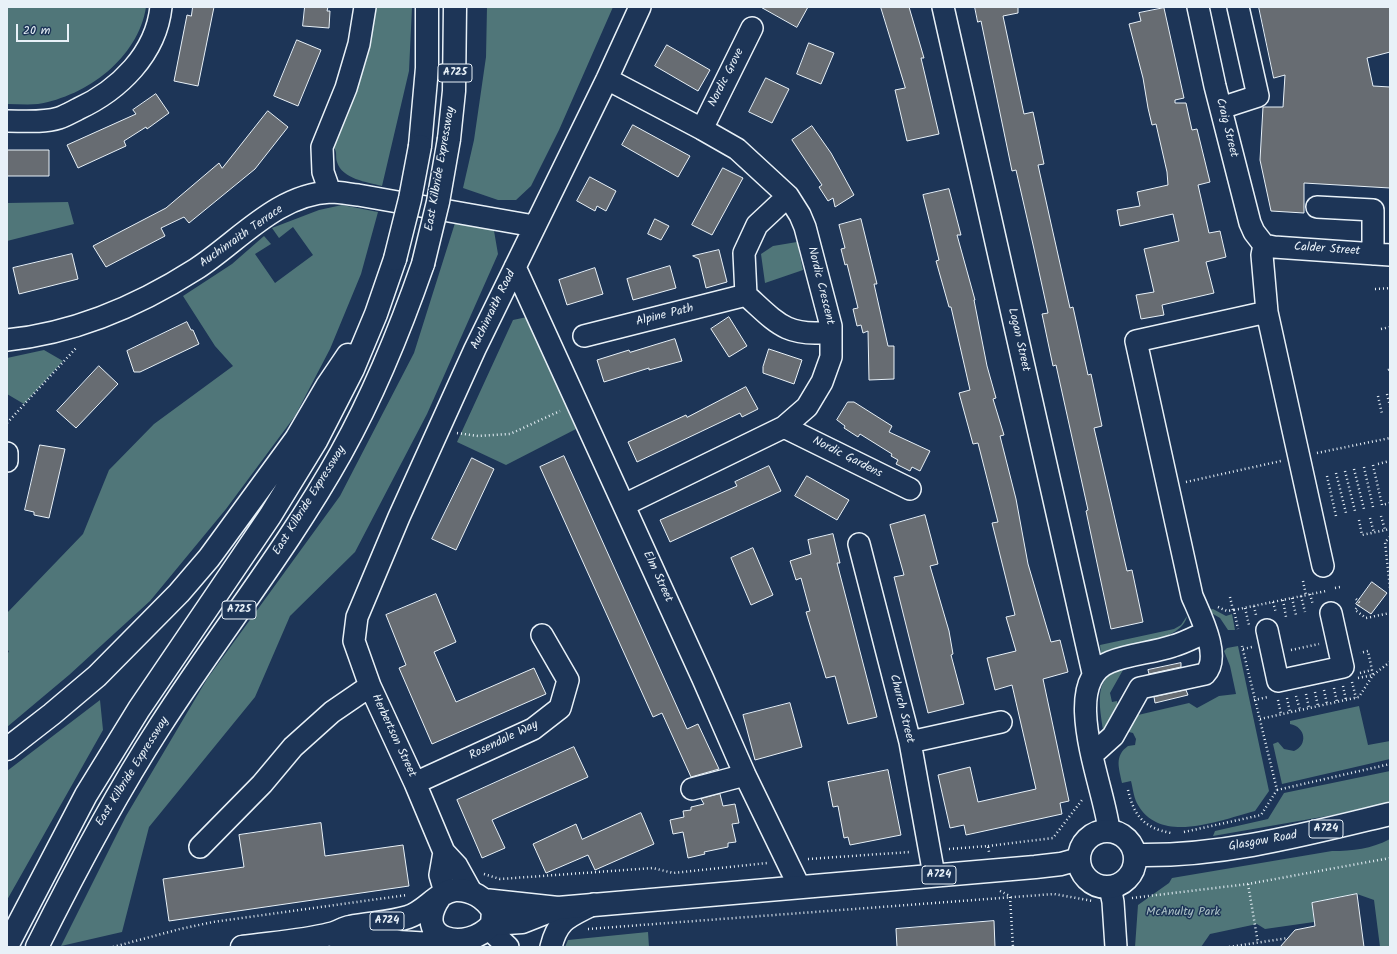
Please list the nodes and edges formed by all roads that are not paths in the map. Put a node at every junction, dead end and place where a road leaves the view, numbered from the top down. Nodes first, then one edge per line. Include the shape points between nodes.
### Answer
1 (161, 7) edge
2 (365, 7) edge
3 (427, 7) edge
4 (455, 7) edge
5 (640, 7) edge
6 (943, 7) edge
7 (1198, 7) edge
8 (1238, 7) edge
9 (752, 28) dead end
10 (607, 79) junction
11 (1221, 108) junction
12 (7, 121) edge
13 (702, 129) junction
14 (330, 192) junction
15 (788, 196) junction
16 (1317, 207) dead end
17 (534, 226) junction
18 (1264, 245) junction
19 (1382, 254) edge
20 (515, 267) junction
21 (746, 295) junction
22 (1267, 312) junction
23 (376, 314) junction
24 (830, 332) junction
25 (584, 336) dead end
26 (7, 340) edge
27 (784, 427) junction
28 (7, 453) edge
29 (7, 461) edge
30 (910, 489) dead end
31 (624, 505) junction
32 (859, 544) dead end
33 (1322, 566) dead end
34 (1322, 611) road end
35 (357, 617) joint
36 (1264, 625) road end
37 (1206, 632) junction
38 (542, 635) dead end
39 (1093, 673) junction
40 (370, 686) junction
41 (1001, 722) dead end
42 (910, 742) junction
43 (7, 749) edge
44 (1093, 754) junction
45 (745, 775) junction
46 (415, 783) junction
47 (692, 789) dead end
48 (1390, 814) edge
49 (1109, 831) junction
50 (200, 847) dead end
51 (444, 852) junction
52 (1135, 855) junction
53 (1079, 859) junction
54 (934, 875) junction
55 (799, 886) junction
56 (442, 895) junction
57 (1112, 895) junction
58 (478, 896) junction
59 (594, 904) junction
60 (558, 908) junction
61 (491, 927) junction
62 (331, 934) junction
63 (460, 945) edge
64 (7, 946) edge
65 (37, 947) edge
66 (244, 947) edge
67 (508, 947) edge
68 (552, 947) edge
69 (1116, 947) edge

1 - 12 street via 160,18 147,48 128,76 109,92 58,118 29,122
2 - 14 street via 359,44 346,88 322,147 323,172
3 - 23 main road, East Kilbride Expressway / A725, bridge via 427,68 420,146 395,259
4 - 65 main road, East Kilbride Expressway / A725, bridge via 454,91 438,202 422,264 395,343 340,454 302,517 152,739 99,825
5 - 10 street, Auchinraith Road
6 - 39 street, Logan Street
7 - 11 street, Craig Street
8 - 11 street via 1258,96
9 - 13 street, Nordic Grove
10 - 13 street, Nordic Crescent
10 - 17 street, Auchinraith Road
11 - 18 street, Craig Street via 1250,223
13 - 15 street, Nordic Crescent via 737,149
14 - 17 street, Auchinraith Terrace via 358,194
14 - 26 street, Auchinraith Terrace via 293,202 275,211 196,269 143,300 100,319 61,331
15 - 21 street via 757,225 744,253
15 - 24 street, Nordic Crescent via 805,227 831,326
16 - 19 street via 1373,210
17 - 20 street, Auchinraith Road
18 - 19 street, Calder Street
18 - 22 street via 1262,256
20 - 31 street, Elm Street
20 - 35 street, Auchinraith Road via 475,349
21 - 24 street via 780,326 810,334
21 - 25 street, Alpine Path
22 - 33 street
22 - 37 street via 1136,341 1192,596
23 - 43 main road, A725 via 327,386 296,439 230,530 180,593 96,676
23 - 64 main road, East Kilbride Expressway / A725 via 339,400 316,441 270,516 139,709 86,795
24 - 27 street, Nordic Crescent via 831,357 822,382 807,407
27 - 30 street, Nordic Gardens
27 - 31 street, Nordic Crescent
28 - 29 street
31 - 45 street, Elm Street
32 - 42 street, Church Street
34 - 36 street via 1337,640 1343,667 1278,681
35 - 40 street, Herbertson Street via 354,641
37 - 39 street via 1172,647 1110,662
37 - 44 street via 1212,659 1210,669 1205,674 1140,688 1113,736
38 - 46 street, Rosendale Way via 568,680 560,708 533,729
39 - 44 street via 1084,700
40 - 46 street, Herbertson Street
40 - 50 street via 332,712 293,747 262,784
41 - 42 street
42 - 54 street, Church Street
44 - 49 street
45 - 47 street
45 - 55 street, Elm Street
46 - 51 street, Herbertson Street
48 - 52 main road, Glasgow Road / A724 via 1262,844 1200,852
49 - 52 main road via 1123,836 1130,842
49 - 53 main road via 1095,834 1087,840
51 - 56 street via 440,875
51 - 58 street, Herbertson Street
52 - 57 main road via 1135,864 1129,877
53 - 54 main road, A724 via 1062,864
53 - 57 main road via 1083,874 1090,882
54 - 55 main road, A724
55 - 59 main road, A724
56 - 58 main road, A724 via 462,890
56 - 62 main road, A724 via 410,917 348,927
56 - 63 main road via 433,907 430,921 437,936
57 - 69 street
58 - 60 main road, A724
58 - 61 main road via 493,911
59 - 60 main road, A724
59 - 68 street via 560,925 555,932
60 - 61 main road, A724 via 522,922
61 - 63 main road, A724 via 477,940
61 - 67 street
62 - 63 main road, A724 via 346,941
62 - 66 main road, A724

